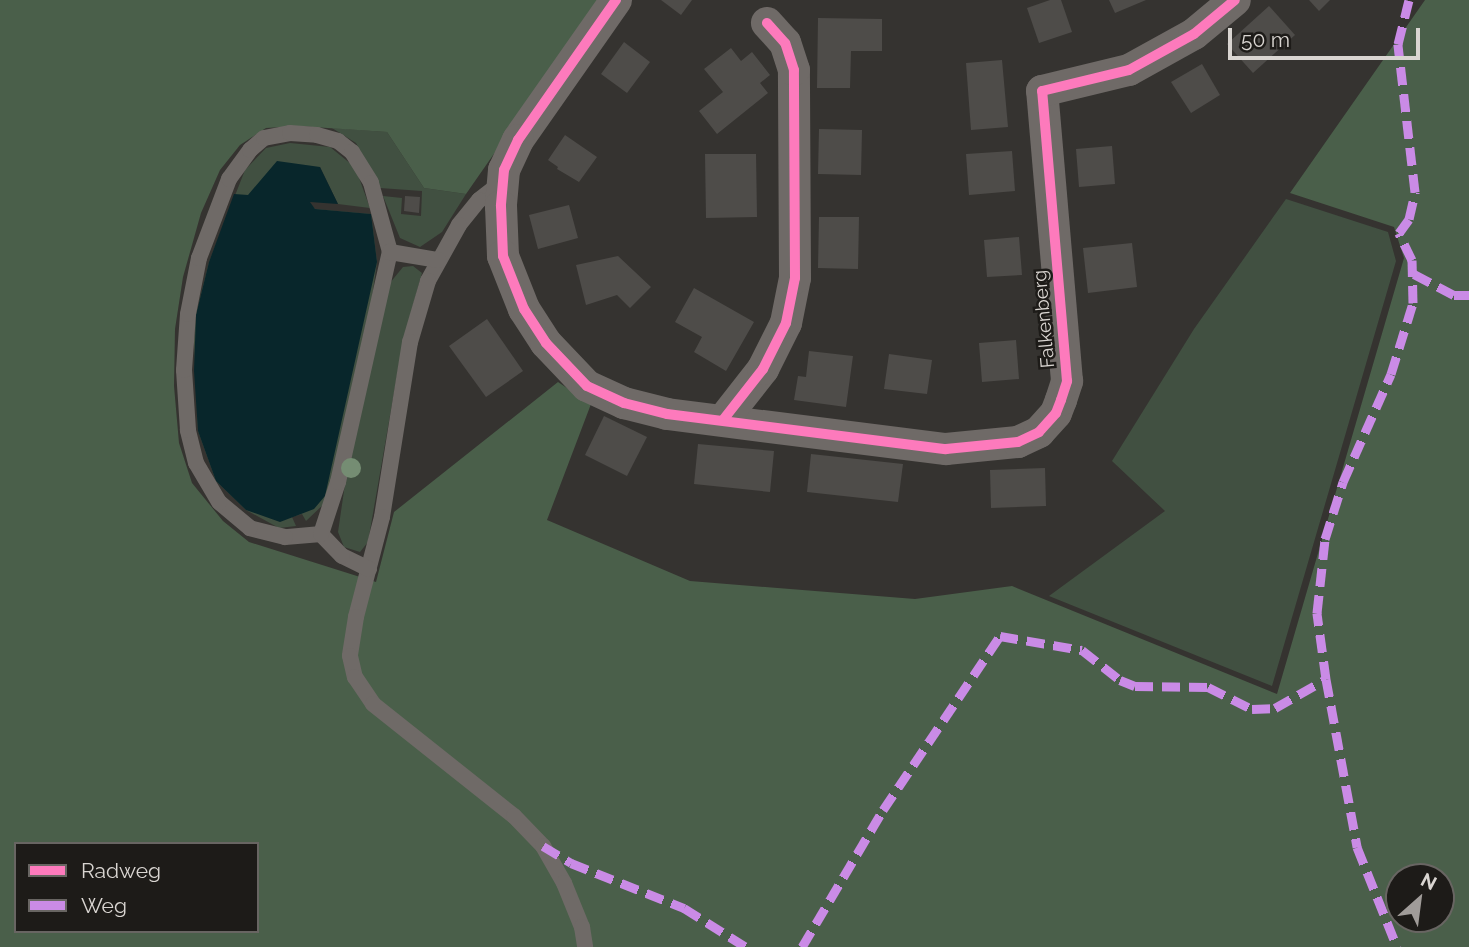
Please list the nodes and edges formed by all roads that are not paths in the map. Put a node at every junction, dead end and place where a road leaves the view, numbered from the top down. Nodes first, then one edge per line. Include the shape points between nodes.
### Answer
1 (616, 0) edge
2 (1235, 0) edge
3 (767, 23) dead end
4 (502, 181) junction
5 (390, 251) junction
6 (438, 260) junction
7 (723, 420) junction
8 (321, 534) junction
9 (369, 569) junction
10 (585, 947) edge

1 - 4 street, Falkenberg via 518,140
2 - 7 street, Falkenberg via 1194,34 1129,70 1042,91 1067,381 1056,413 1039,432 1018,442 946,449
3 - 7 street via 785,43 794,70 795,278 786,323 763,369
4 - 6 lane via 479,201
4 - 7 street, Falkenberg via 500,233 510,276 528,316 565,366 587,386 624,402 667,414
5 - 6 lane
5 - 8 lane via 338,482
5 - 8 lane via 371,183 352,152 338,141 290,134 264,138 250,150 229,179 199,258 184,370 188,430 196,463 219,502 250,528 285,537
6 - 9 lane via 410,342 382,517
8 - 9 lane via 342,556
9 - 10 lane via 350,656 362,689 408,735 532,832 564,883

